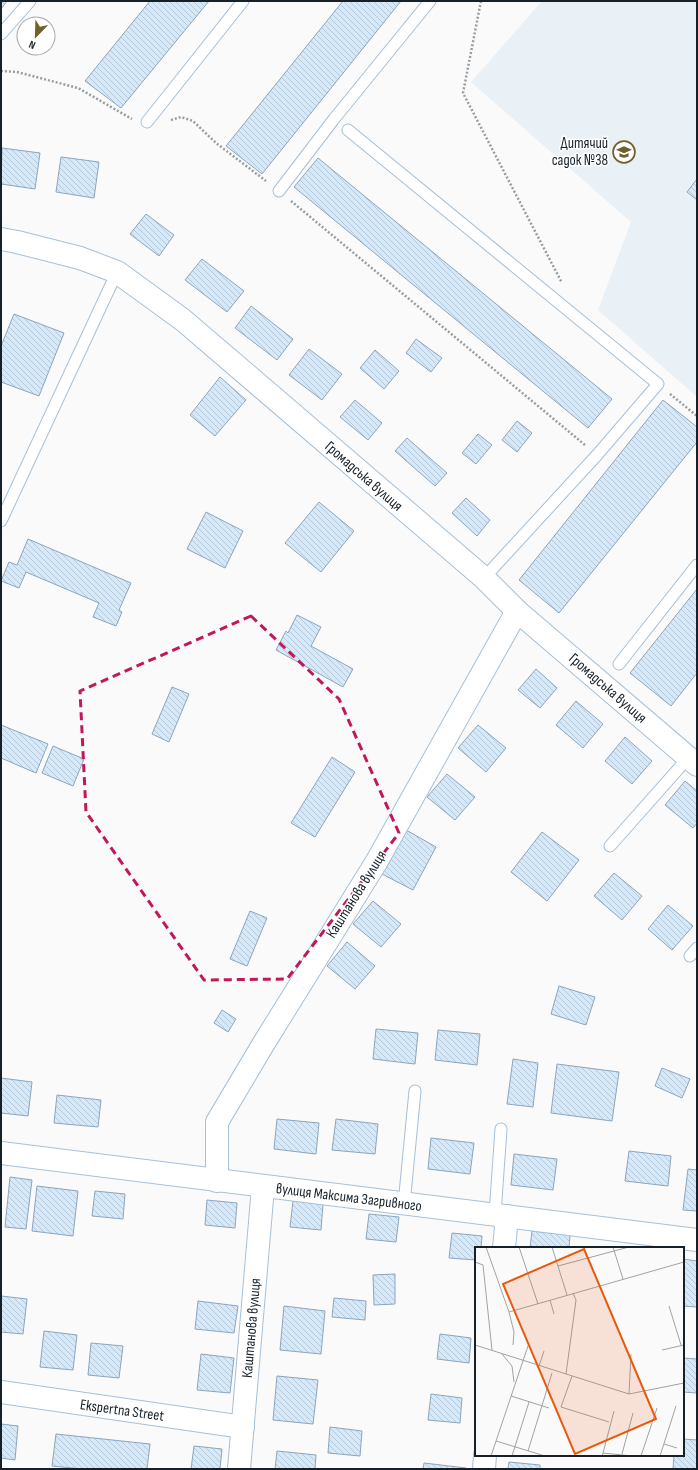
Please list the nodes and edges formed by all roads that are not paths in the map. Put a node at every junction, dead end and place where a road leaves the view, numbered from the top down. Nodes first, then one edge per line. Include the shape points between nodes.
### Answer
1 (30, 1) edge
2 (243, 1) edge
3 (430, 1) edge
4 (1, 34) edge
5 (146, 122) road end
6 (348, 130) dead end
7 (279, 191) road end
8 (1, 239) edge
9 (117, 272) junction
10 (1, 521) edge
11 (697, 565) edge
12 (484, 578) junction
13 (517, 610) junction
14 (619, 664) dead end
15 (693, 762) edge
16 (610, 846) dead end
17 (415, 1091) dead end
18 (501, 1129) dead end
19 (1, 1153) edge
20 (217, 1181) junction
21 (263, 1187) junction
22 (404, 1204) junction
23 (501, 1215) junction
24 (697, 1240) edge
25 (504, 1247) edge
26 (1, 1392) edge
27 (243, 1427) junction
28 (485, 1456) edge
29 (239, 1469) edge
30 (484, 1469) edge

1 - 4 lane
2 - 5 lane
3 - 7 lane
6 - 12 lane via 658,384
8 - 9 street, Громадська вулиця via 80,258
9 - 10 lane
9 - 12 street, Громадська вулиця via 183,320
11 - 14 lane
12 - 13 street, Громадська вулиця
13 - 15 street, Громадська вулиця
13 - 20 street, Каштанова вулиця via 378,861 217,1122
15 - 16 lane
17 - 22 lane
18 - 23 lane
19 - 20 street, вулиця Максима Загривного
20 - 21 street, вулиця Максима Загривного
21 - 22 street, вулиця Максима Загривного
21 - 27 street, Каштанова вулиця
22 - 23 street, вулиця Максима Загривного
23 - 24 street, вулиця Максима Загривного
23 - 25 street
26 - 27 street, Ekspertna Street
27 - 29 street, Каштанова вулиця
28 - 30 street

